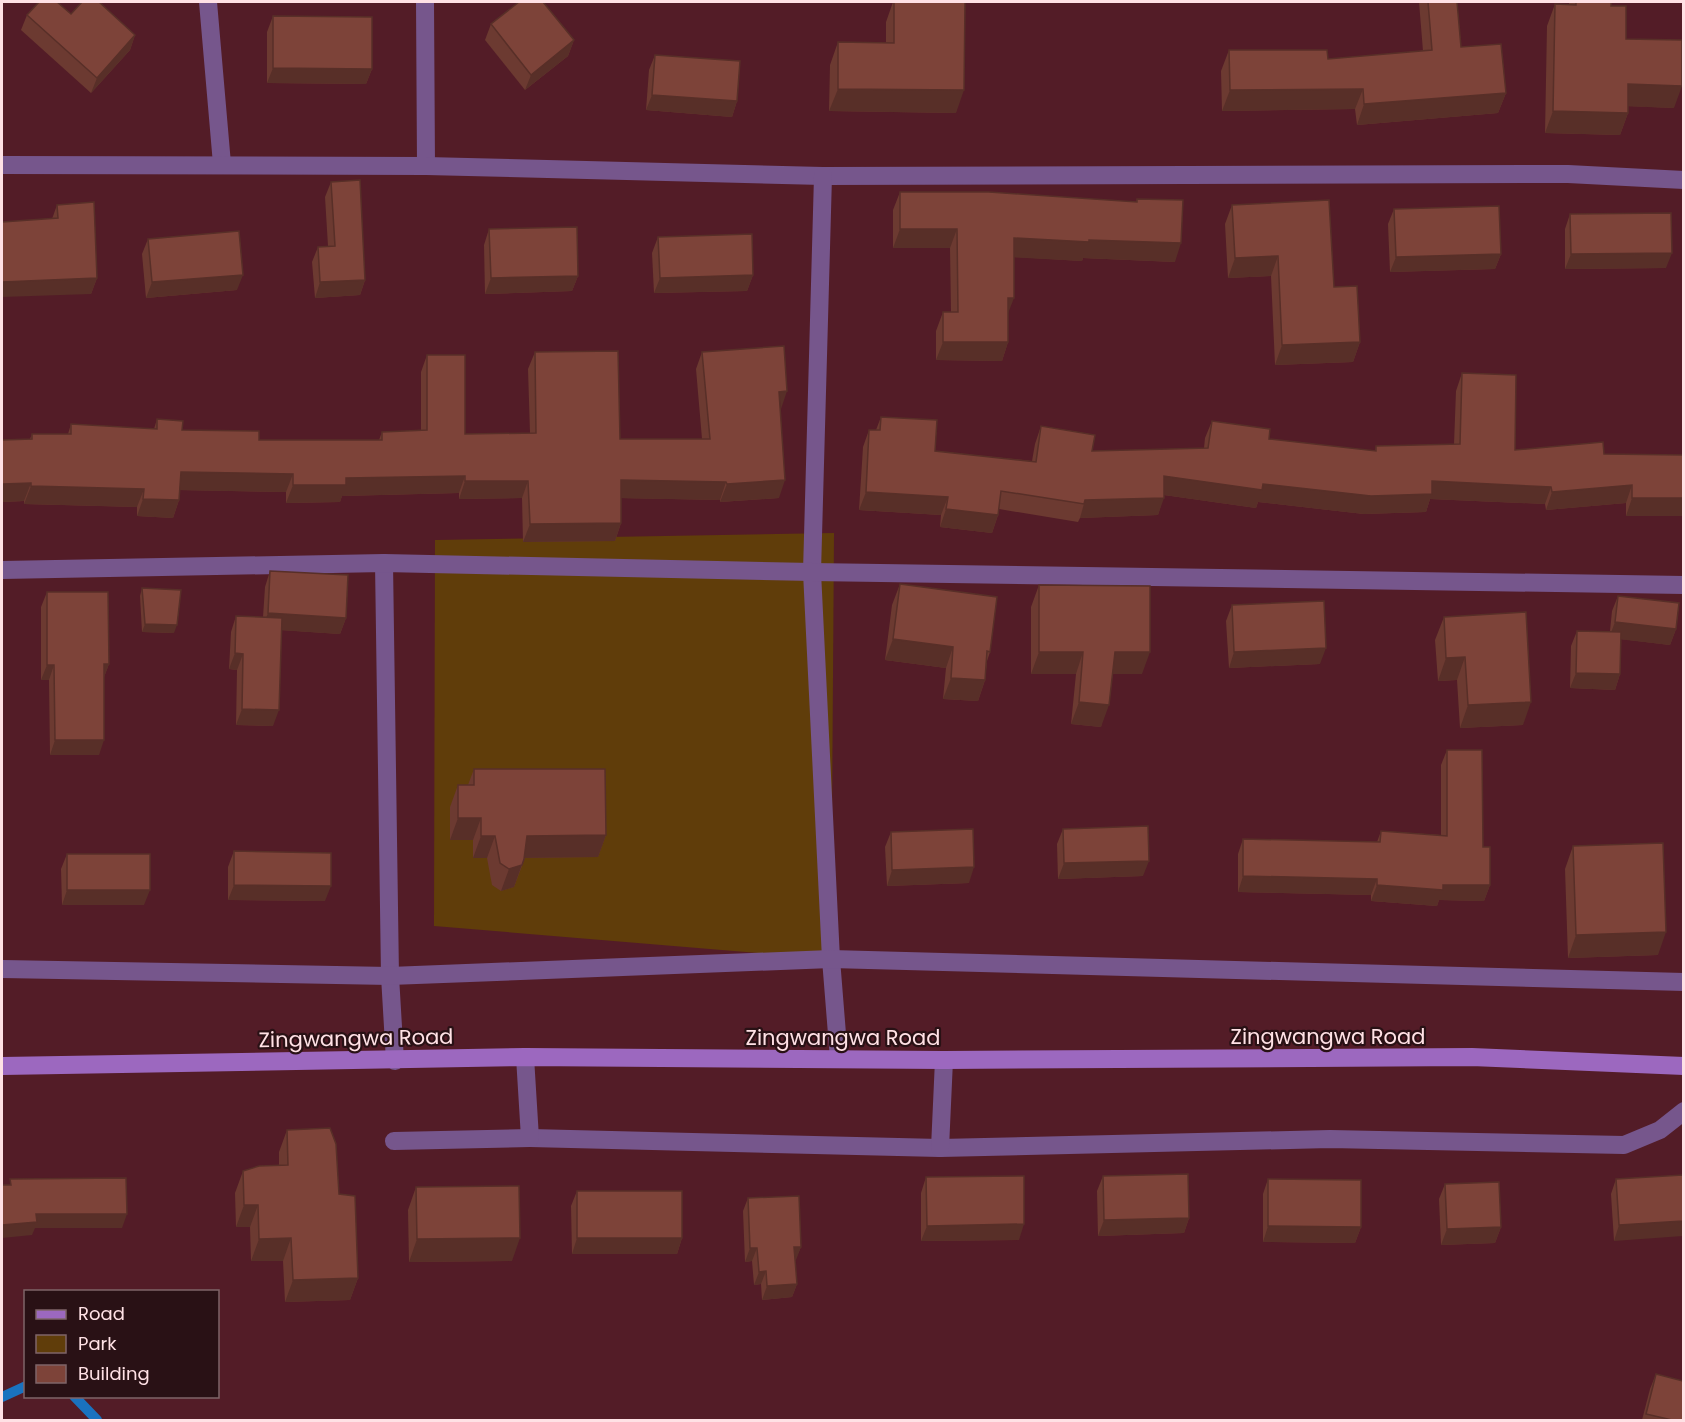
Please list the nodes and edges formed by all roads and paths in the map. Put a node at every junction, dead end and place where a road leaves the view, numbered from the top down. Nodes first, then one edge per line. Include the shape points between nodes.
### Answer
1 (208, 2) edge
2 (425, 2) edge
3 (222, 164) junction
4 (2, 165) edge
5 (426, 166) junction
6 (823, 176) junction
7 (1683, 180) edge
8 (384, 563) junction
9 (2, 570) edge
10 (812, 573) junction
11 (1683, 585) edge
12 (831, 959) junction
13 (2, 969) edge
14 (390, 976) junction
15 (1683, 982) edge
16 (525, 1058) junction
17 (839, 1059) junction
18 (944, 1060) junction
19 (395, 1061) junction
20 (2, 1066) edge
21 (1683, 1066) edge
22 (1683, 1112) edge
23 (530, 1138) junction
24 (394, 1141) dead end
25 (940, 1148) junction

1 - 3 street
2 - 5 street
3 - 4 street
3 - 5 street
5 - 6 street
6 - 7 street via 1568,174
6 - 10 street
8 - 9 street
8 - 10 street
8 - 14 street
10 - 11 street
10 - 12 street
12 - 14 street
12 - 15 street
12 - 17 street
13 - 14 street
14 - 19 street
16 - 17 street, Zingwangwa Road
16 - 19 street, Zingwangwa Road
16 - 23 street
17 - 18 street, Zingwangwa Road
18 - 21 street, Zingwangwa Road via 1472,1057
18 - 25 street
19 - 20 street, Zingwangwa Road
22 - 25 street via 1660,1130 1624,1145 1330,1139
23 - 24 street
23 - 25 street

